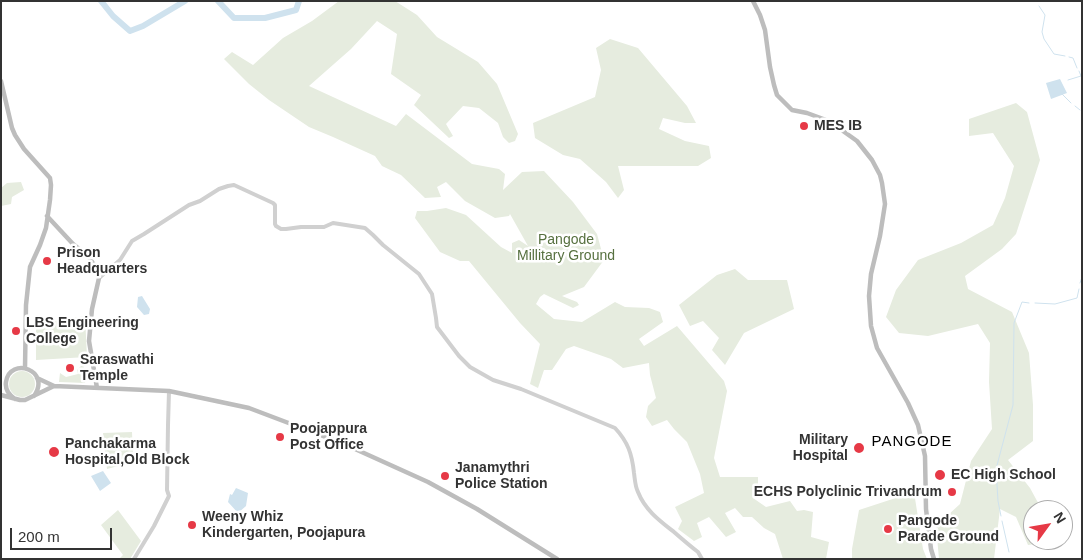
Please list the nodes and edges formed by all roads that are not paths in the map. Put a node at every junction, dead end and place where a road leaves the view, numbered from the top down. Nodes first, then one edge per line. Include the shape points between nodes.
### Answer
1 (753, 1) edge
2 (1, 81) edge
3 (47, 216) junction
4 (99, 278) junction
5 (25, 368) junction
6 (37, 378) junction
7 (4, 385) edge
8 (54, 386) junction
9 (97, 388) junction
10 (169, 391) junction
11 (1, 394) edge
12 (34, 396) junction
13 (15, 399) junction
14 (134, 559) edge
15 (557, 559) edge
16 (702, 559) edge
17 (934, 559) edge

1 - 17 main road via 765,30 777,96 792,110 840,127 857,141 880,175 885,204 871,274 871,326 877,348 918,425 925,456 926,509
2 - 3 main road via 15,135 50,178
3 - 4 main road via 89,256
3 - 5 main road via 43,236 30,267
4 - 9 main road via 89,341
4 - 16 street via 120,260 132,241 189,205 228,186 234,185 273,203 275,224 281,228 334,224 365,228 418,274 432,294 437,327 470,367 493,380 614,428 623,436 633,461 641,499
5 - 6 main road
5 - 7 main road via 12,371
6 - 8 main road
6 - 12 main road
7 - 13 main road
8 - 9 main road
8 - 12 main road
9 - 10 main road
10 - 14 street via 169,496
10 - 15 main road via 249,408 344,444 428,482
11 - 13 main road
12 - 13 main road via 25,400

